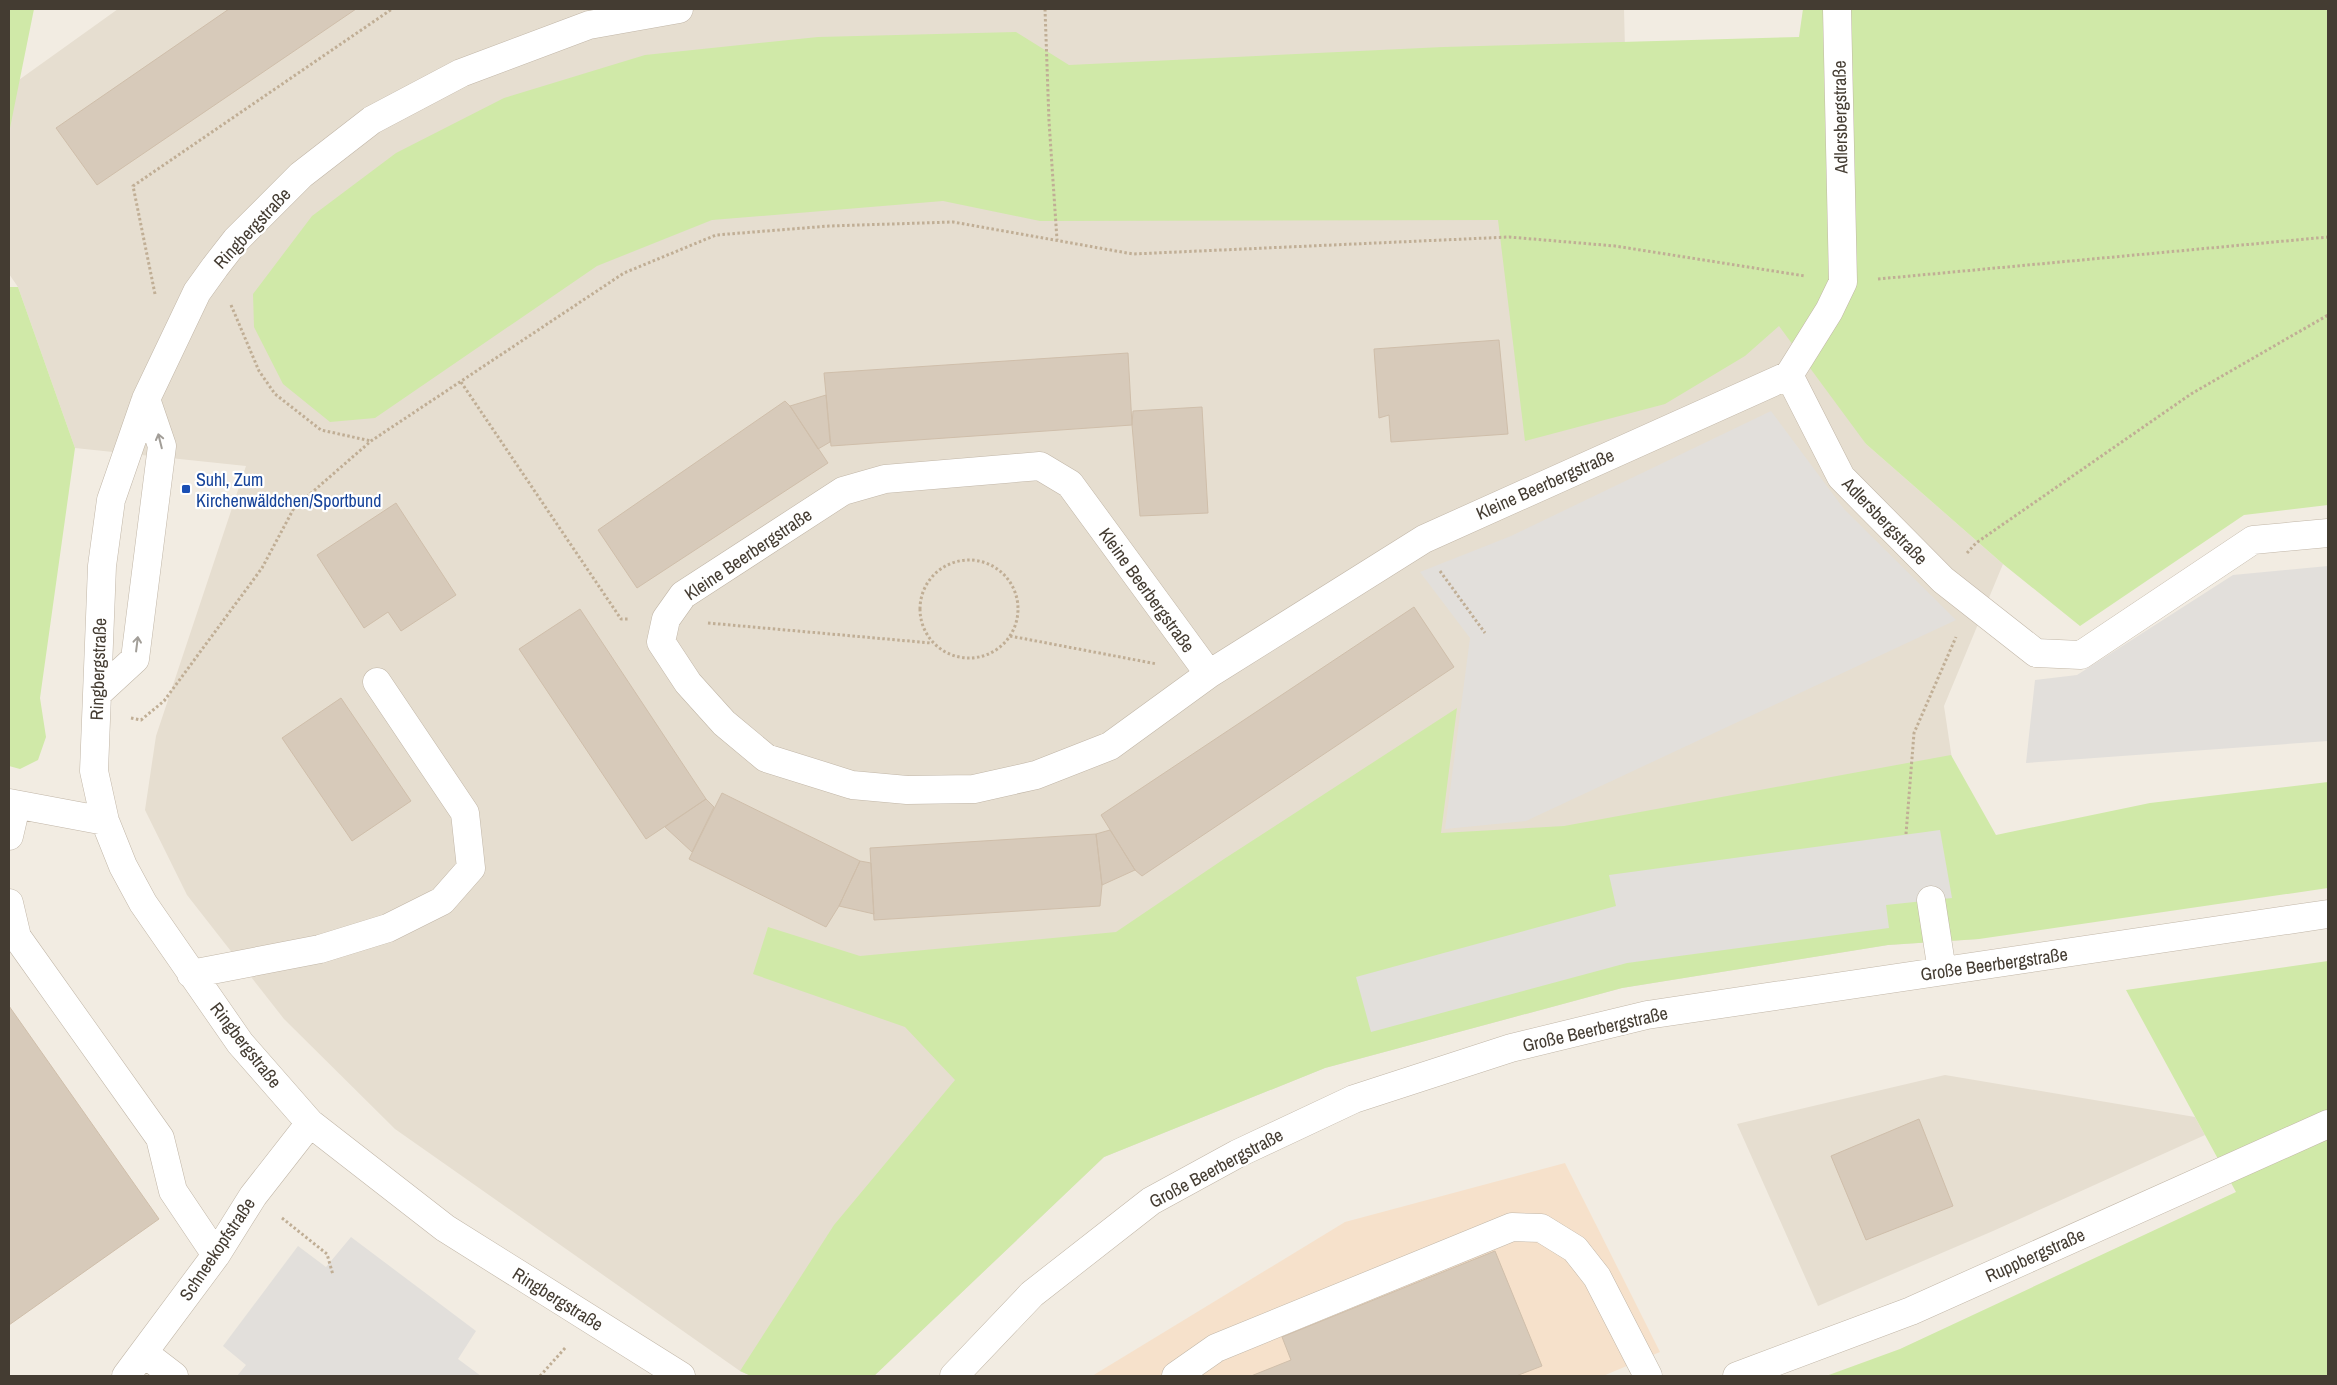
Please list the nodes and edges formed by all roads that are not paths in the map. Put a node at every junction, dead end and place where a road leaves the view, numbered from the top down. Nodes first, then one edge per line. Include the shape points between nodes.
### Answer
1 (679, 9) edge
2 (1837, 9) edge
3 (1789, 374) junction
4 (146, 399) junction
5 (2328, 533) edge
6 (1209, 674) junction
7 (377, 682) dead end
8 (97, 704) junction
9 (12, 804) edge
10 (105, 821) junction
11 (9, 836) edge
12 (1931, 900) dead end
13 (9, 903) edge
14 (2328, 914) edge
15 (13, 940) edge
16 (1942, 972) junction
17 (191, 974) junction
18 (310, 1123) junction
19 (2328, 1124) edge
20 (216, 1255) junction
21 (144, 1353) junction
22 (126, 1376) edge
23 (174, 1376) edge
24 (681, 1376) edge
25 (954, 1376) edge
26 (1176, 1376) edge
27 (1648, 1376) edge
28 (1737, 1376) edge

1 - 4 street, Ringbergstraße via 589,25 461,73 372,120 301,175 236,240 197,292
2 - 3 street, Adlersbergstraße via 1843,282 1829,311
3 - 5 street, Adlersbergstraße via 1842,477 1943,580 2036,653 2082,655 2253,540
3 - 6 street, Kleine Beerbergstraße via 1424,539
4 - 8 street, Ringbergstraße via 111,500 102,566
8 -> 4 street via 136,659 162,446
6 - 6 street, Kleine Beerbergstraße via 1070,484 1040,466 885,479 843,491 683,595 666,619 661,642 688,683 724,723 766,758 852,785 907,790 974,789 1036,775 1110,746
7 - 17 street via 465,813 471,868 442,900 388,928 320,949
8 - 10 street, Ringbergstraße via 94,771
9 - 10 street
9 - 11 street
10 - 17 street, Ringbergstraße via 123,866 143,903
12 - 16 street
13 - 15 street
14 - 16 street, Große Beerbergstraße
15 - 20 street via 160,1138 174,1191
16 - 25 street, Große Beerbergstraße via 1647,1015 1512,1048 1354,1099 1237,1154 1151,1201 1032,1294
17 - 18 street, Ringbergstraße via 240,1043
18 - 20 street, Schneekopfstraße via 253,1196
18 - 24 street, Ringbergstraße via 445,1228
19 - 28 street, Ruppbergstraße via 1911,1311
20 - 21 street, Schneekopfstraße
21 - 22 street, Schneekopfstraße
21 - 23 street
26 - 27 street via 1216,1348 1512,1227 1541,1228 1575,1249 1597,1276

